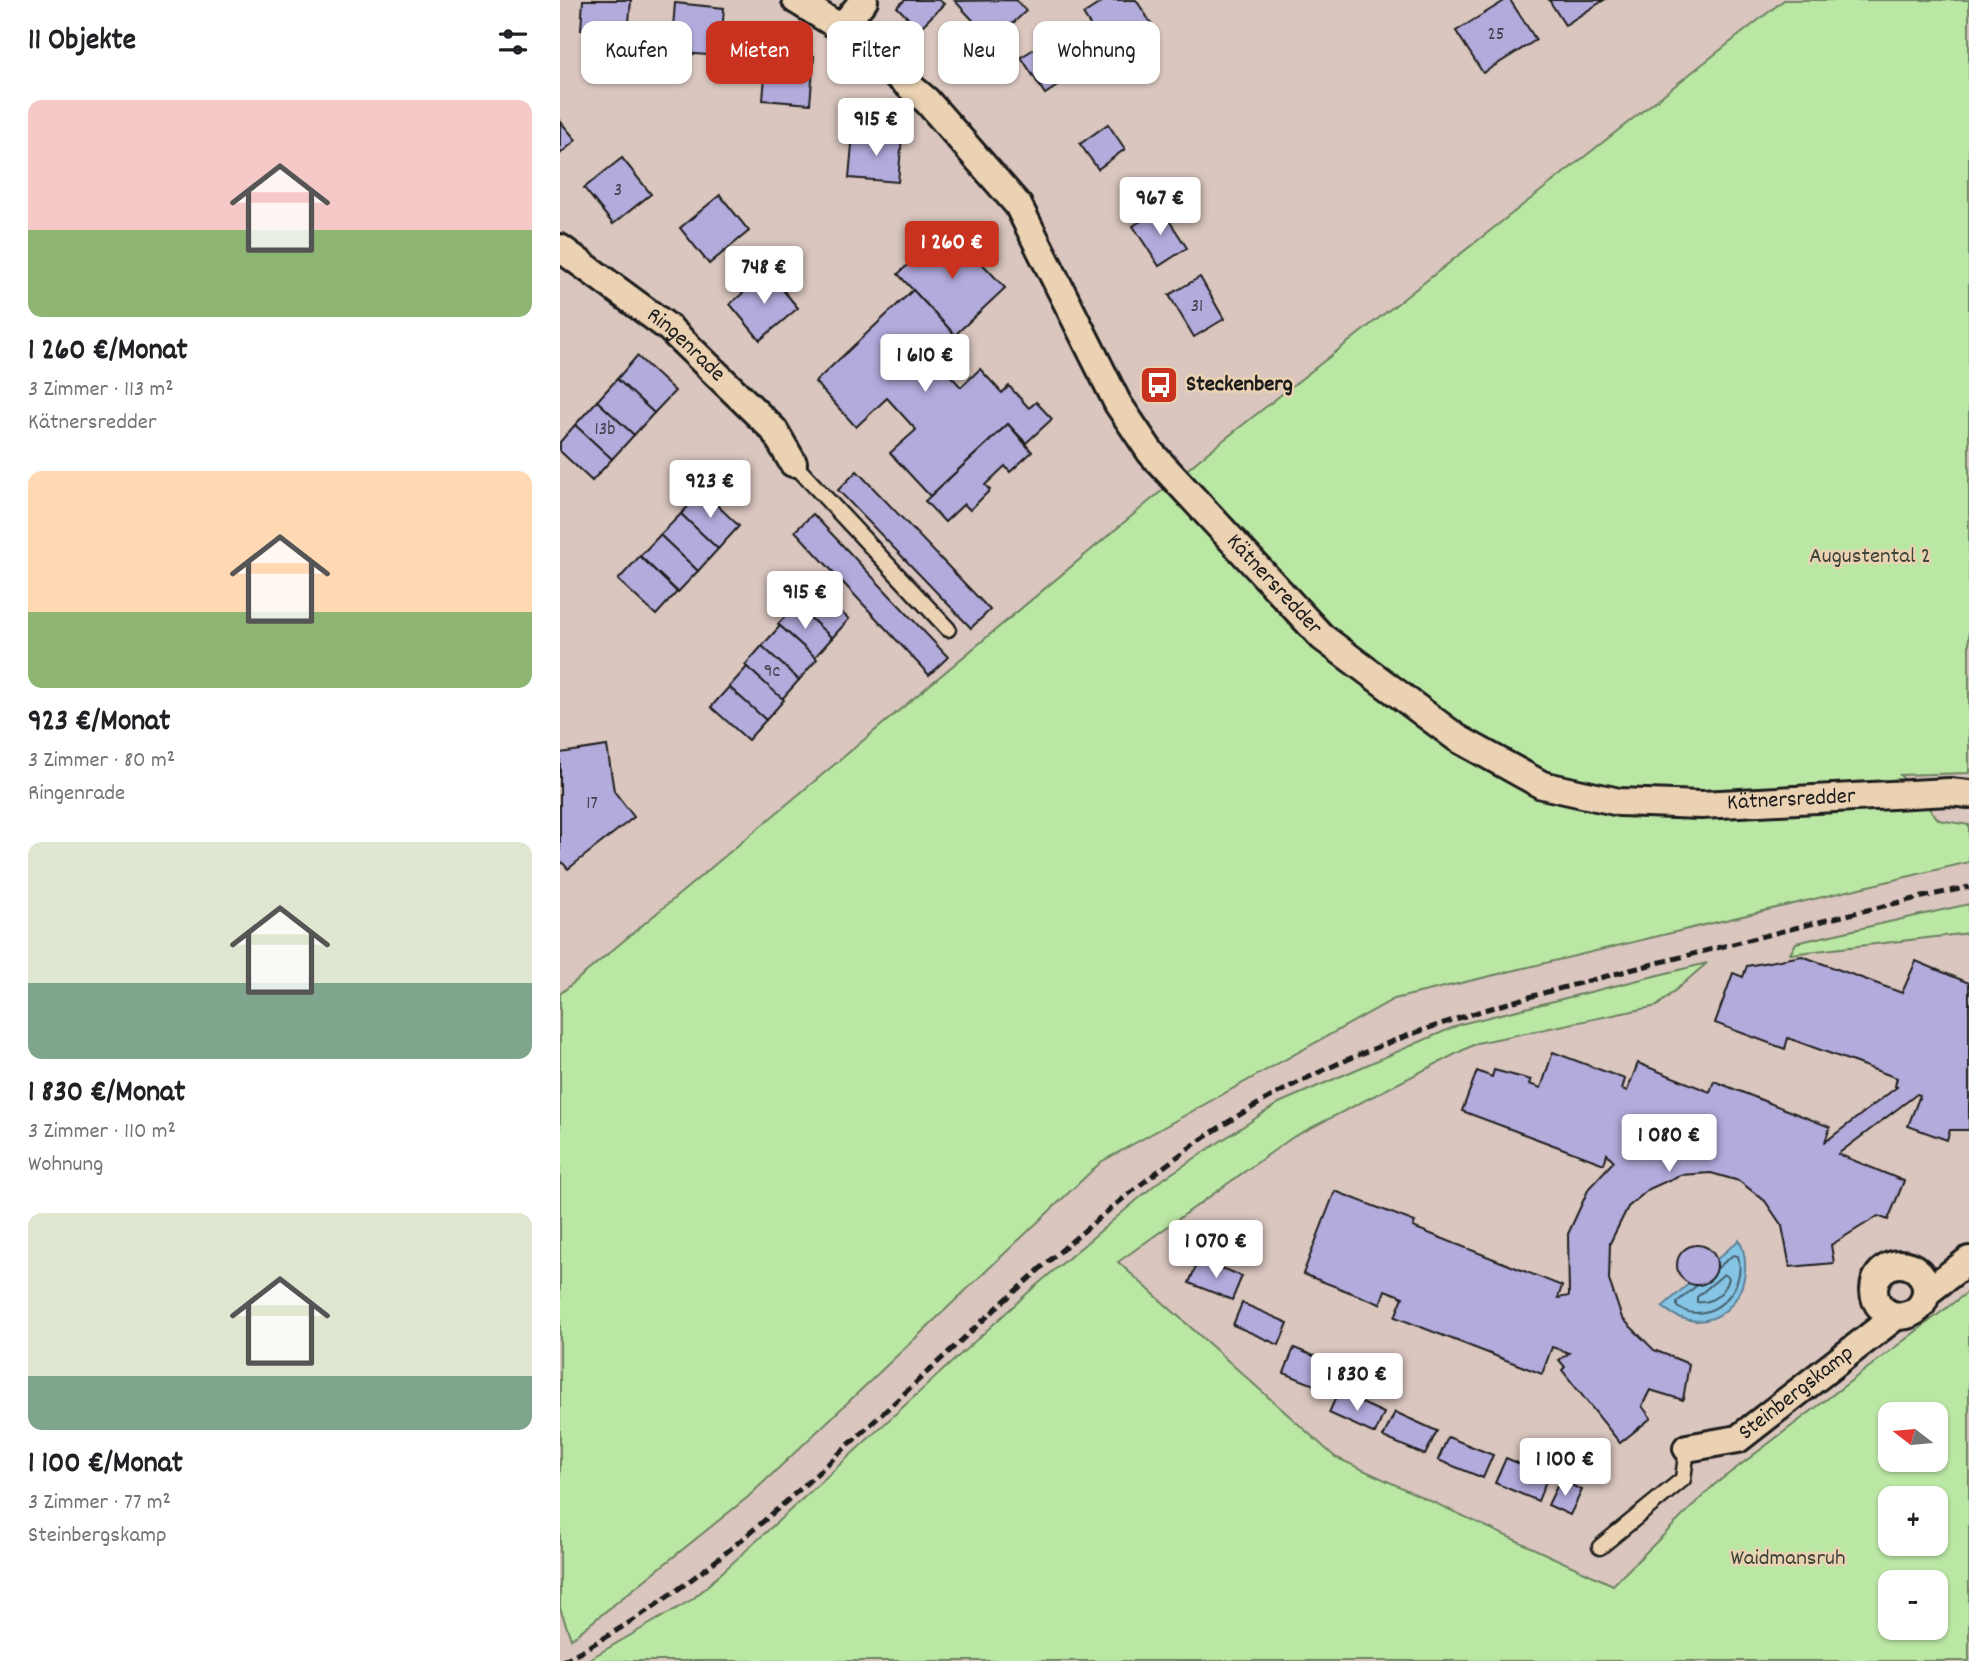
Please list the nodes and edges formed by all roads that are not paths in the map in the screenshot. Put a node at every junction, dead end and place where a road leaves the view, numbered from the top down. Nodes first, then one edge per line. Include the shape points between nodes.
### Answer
1 (796, 0) edge
2 (864, 0) edge
3 (830, 21) edge
4 (847, 21) edge
5 (907, 84) edge
6 (560, 248) edge
7 (793, 463) joint
8 (948, 629) dead end
9 (1969, 794) edge
10 (1969, 1260) edge
11 (1926, 1293) junction
12 (1896, 1316) junction
13 (1687, 1448) joint
14 (1600, 1548) dead end

1 - 3 street, Kätnersredder
2 - 4 street
5 - 9 street, Kätnersredder via 1017,205 1118,404 1151,453 1322,637 1457,738 1542,785 1619,802 1701,805
6 - 7 street, Ringenrade via 669,328 774,430
7 - 8 lane
10 - 11 street, Steinbergskamp
11 - 12 street, Steinbergskamp via 1916,1311
11 - 12 street via 1921,1274 1913,1267 1903,1264 1884,1269 1874,1287 1875,1297
12 - 13 street, Steinbergskamp via 1738,1439
13 - 14 lane via 1683,1479

